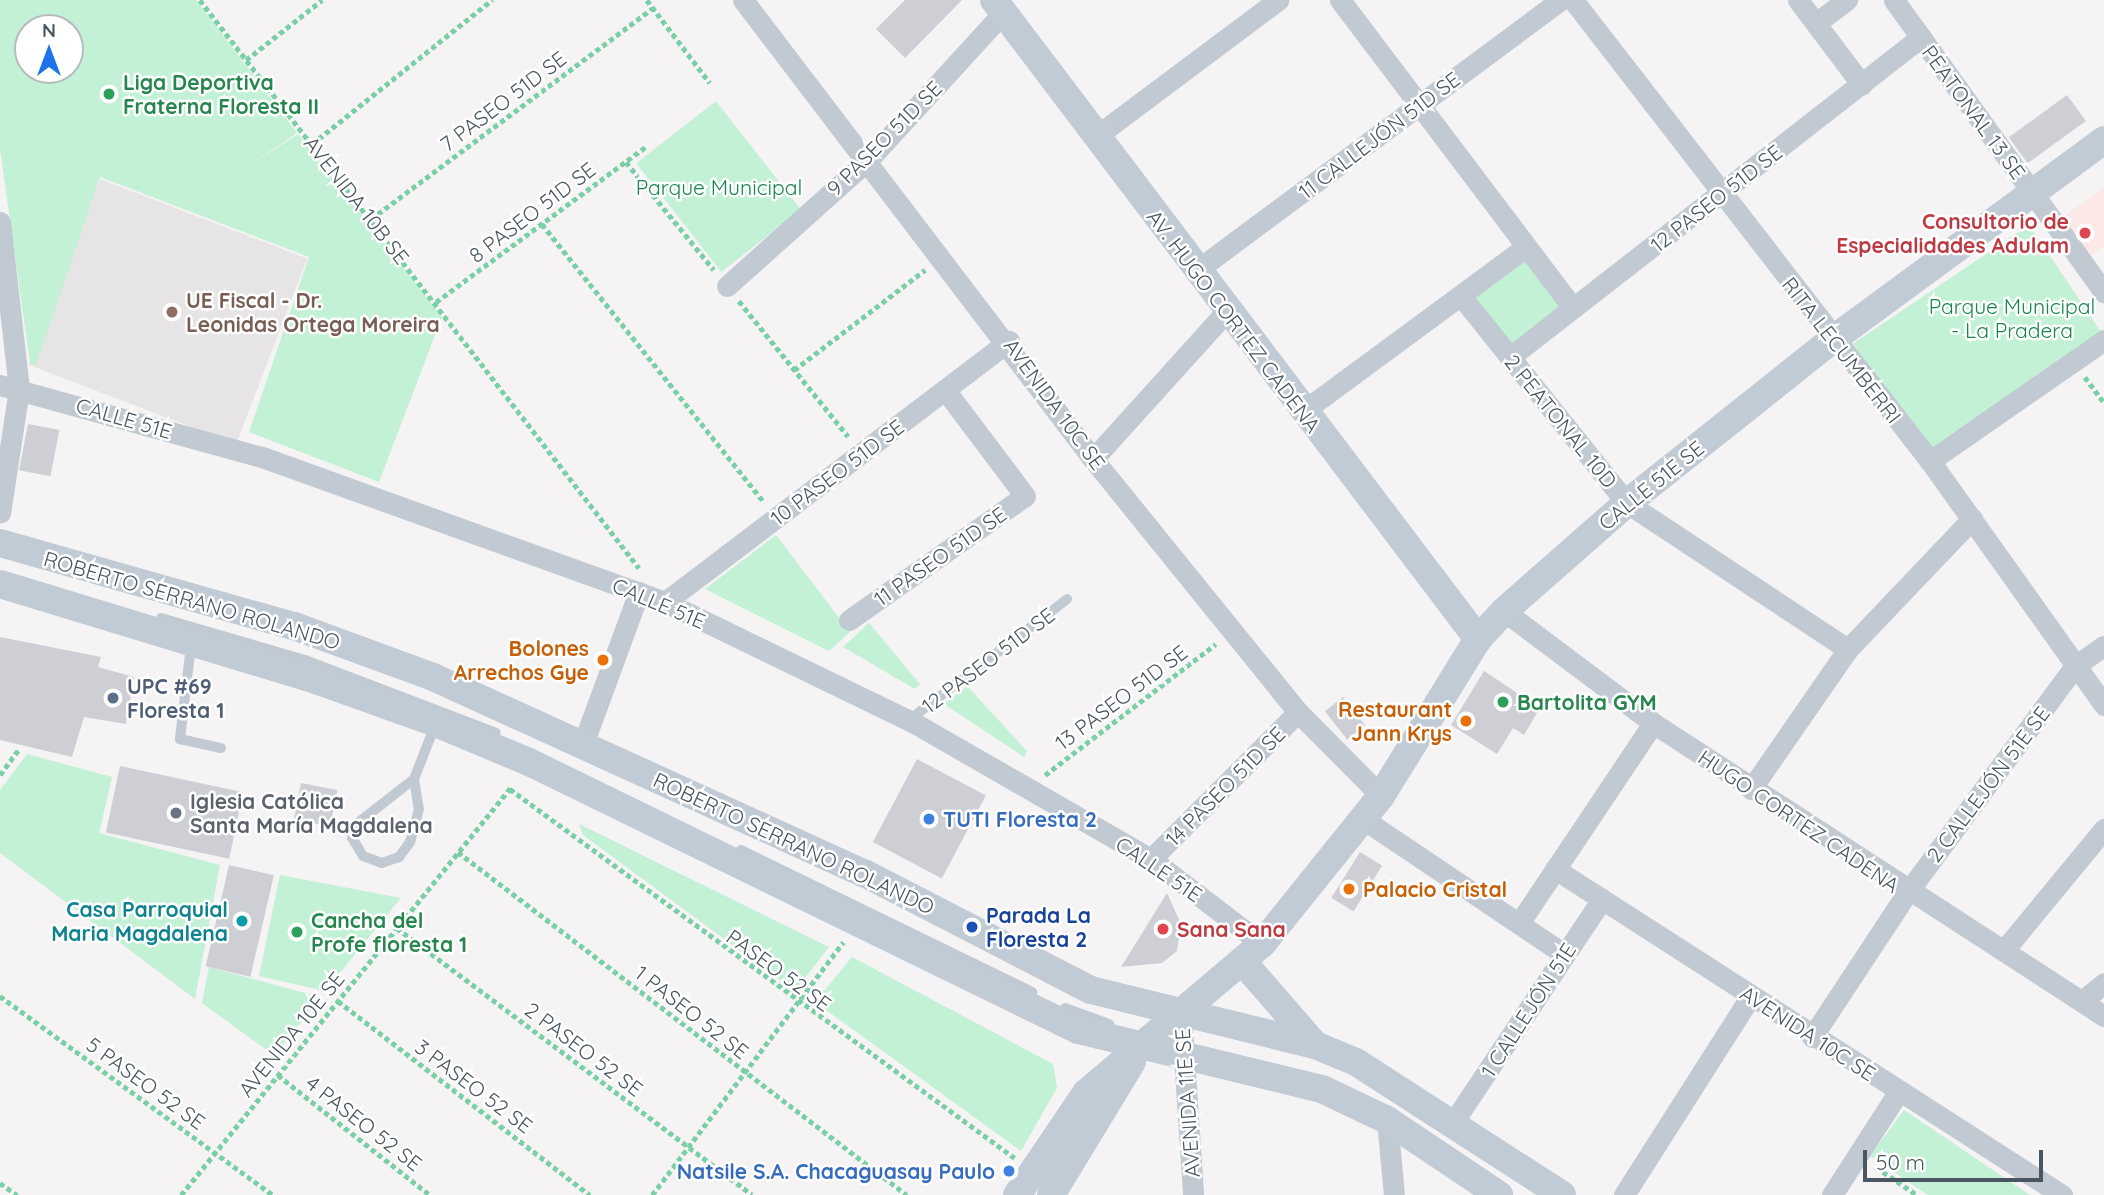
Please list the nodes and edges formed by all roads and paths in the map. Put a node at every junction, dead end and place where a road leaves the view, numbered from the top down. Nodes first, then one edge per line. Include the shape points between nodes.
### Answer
1 (200, 0) edge
2 (323, 0) edge
3 (492, 0) edge
4 (647, 0) edge
5 (743, 0) edge
6 (1340, 0) edge
7 (1560, 0) edge
8 (1573, 0) edge
9 (1798, 0) edge
10 (1847, 0) edge
11 (1894, 0) edge
12 (1268, 3) edge
13 (999, 6) edge
14 (653, 8) junction
15 (1816, 23) junction
16 (1921, 37) junction
17 (246, 60) junction
18 (710, 83) dead end
19 (1862, 85) junction
20 (1418, 106) junction
21 (1096, 137) junction
22 (2104, 140) edge
23 (312, 144) junction
24 (647, 146) dead end
25 (626, 162) junction
26 (864, 162) junction
27 (2033, 194) junction
28 (1722, 195) junction
29 (371, 219) junction
30 (0, 222) edge
31 (542, 224) junction
32 (1523, 248) junction
33 (943, 257) junction
34 (1197, 271) junction
35 (727, 286) junction
36 (2104, 292) edge
37 (1461, 296) junction
38 (436, 302) junction
39 (1573, 308) junction
40 (1226, 312) junction
41 (1832, 340) junction
42 (2104, 340) edge
43 (1009, 341) junction
44 (1510, 357) junction
45 (2074, 362) junction
46 (794, 370) junction
47 (9, 387) edge
48 (945, 390) junction
49 (2104, 402) edge
50 (1302, 412) junction
51 (861, 454) junction
52 (1093, 459) junction
53 (1930, 461) junction
54 (1627, 503) junction
55 (0, 513) edge
56 (776, 518) junction
57 (1972, 519) junction
58 (0, 543) edge
59 (0, 552) edge
60 (0, 572) edge
61 (0, 584) edge
62 (639, 592) junction
63 (1067, 600) dead end
64 (665, 602) junction
65 (1504, 611) junction
66 (849, 620) dead end
67 (1233, 632) junction
68 (1478, 639) junction
69 (191, 642) junction
70 (2104, 646) edge
71 (1848, 649) junction
72 (2075, 666) junction
73 (2104, 705) edge
74 (1298, 712) junction
75 (909, 720) junction
76 (436, 723) junction
77 (1653, 723) junction
78 (583, 744) junction
79 (220, 748) dead end
80 (18, 750) dead end
81 (530, 762) junction
82 (0, 775) edge
83 (414, 779) junction
84 (1028, 788) junction
85 (510, 789) junction
86 (1751, 789) junction
87 (1381, 796) junction
88 (1363, 819) junction
89 (2104, 829) edge
90 (458, 852) junction
91 (1151, 859) junction
92 (1555, 869) junction
93 (1907, 893) junction
94 (1602, 899) junction
95 (853, 920) junction
96 (1520, 922) junction
97 (397, 928) junction
98 (2005, 949) junction
99 (1252, 953) junction
100 (1564, 954) junction
101 (2104, 983) edge
102 (0, 996) edge
103 (1751, 996) junction
104 (2081, 1001) junction
105 (338, 1002) junction
106 (797, 1003) junction
107 (2104, 1016) edge
108 (1170, 1035) junction
109 (1812, 1037) junction
110 (1315, 1045) junction
111 (744, 1072) junction
112 (278, 1075) junction
113 (1899, 1091) junction
114 (1387, 1120) junction
115 (1454, 1121) junction
116 (688, 1147) junction
117 (215, 1153) junction
118 (1858, 1155) junction
119 (1032, 1171) junction
120 (0, 1183) edge
121 (17, 1195) edge
122 (181, 1195) edge
123 (273, 1195) edge
124 (430, 1195) edge
125 (590, 1195) edge
126 (652, 1195) edge
127 (752, 1195) edge
128 (907, 1195) edge
129 (1017, 1195) edge
130 (1051, 1195) edge
131 (1193, 1195) edge
132 (1394, 1195) edge
133 (1499, 1195) edge
134 (1514, 1195) edge
135 (1546, 1195) edge
136 (1562, 1195) edge
137 (1624, 1195) edge
138 (1832, 1195) edge
139 (1917, 1195) edge
140 (2062, 1195) edge

1 - 17 path, AVENIDA 10B SE
2 - 17 path
3 - 23 path
4 - 14 path
5 - 26 street, AVENIDA 10C SE
6 - 20 street
7 - 20 street, 11 CALLEJÓN 51D SE
8 - 28 street, RITA LECUMBERRI
9 - 15 street
10 - 15 street
11 - 16 street, PEATONAL 13 SE
12 - 21 street
13 - 21 main road, AV. HUGO CORTEZ CADENA
13 - 26 street, 9 PASEO 51D SE
14 - 18 path
14 - 29 path, 7 PASEO 51D SE
15 - 19 street
16 - 19 street, 12 PASEO 51D SE
16 - 27 street, PEATONAL 13 SE
17 - 23 path, AVENIDA 10B SE
19 - 28 street, 12 PASEO 51D SE
20 - 32 street
20 - 34 street, 11 CALLEJÓN 51D SE
21 - 34 main road, AV. HUGO CORTEZ CADENA
22 - 27 main road
23 - 29 path, AVENIDA 10B SE
24 - 25 path, 8 PASEO 51D SE
25 - 31 path, 8 PASEO 51D SE
25 - 35 path
26 - 33 street, AVENIDA 10C SE
26 - 35 street, 9 PASEO 51D SE
27 - 36 street, PEATONAL 13 SE
27 - 41 main road
28 - 39 street, 12 PASEO 51D SE
28 - 41 street, RITA LECUMBERRI
29 - 38 path, AVENIDA 10B SE
30 - 47 street
31 - 38 path, 8 PASEO 51D SE
31 - 56 path
32 - 37 street
32 - 39 street
33 - 43 street, AVENIDA 10C SE
33 - 46 path
34 - 40 main road, AV. HUGO CORTEZ CADENA
35 - 46 path
37 - 44 street, 2 PEATONAL 10D
37 - 50 street
38 - 64 path, AVENIDA 10B SE
39 - 44 street, 12 PASEO 51D SE
40 - 50 main road, AV. HUGO CORTEZ CADENA
40 - 52 street
41 - 53 street, RITA LECUMBERRI
41 - 54 main road, CALLE 51E SE
42 - 45 street
43 - 48 street, 10 PASEO 51D SE
43 - 52 street, AVENIDA 10C SE
44 - 54 street, 2 PEATONAL 10D
45 - 49 path
45 - 53 street
46 - 51 path
47 - 55 street
47 - 62 street, CALLE 51E via 262,457
48 - 51 street, 10 PASEO 51D SE
48 - 66 street, 11 PASEO 51D SE via 1025,496
50 - 68 main road, AV. HUGO CORTEZ CADENA
51 - 56 street, 10 PASEO 51D SE
52 - 67 street, AVENIDA 10C SE
53 - 57 street, RITA LECUMBERRI
54 - 65 main road, CALLE 51E SE
54 - 71 street, 2 PEATONAL 10D
56 - 64 street, 10 PASEO 51D SE
57 - 71 street
57 - 72 street, RITA LECUMBERRI
58 - 78 main road, ROBERTO SERRANO ROLANDO via 294,626 433,677
59 - 108 lane, ROBERTO SERRANO ROLANDO via 427,686 868,889 1080,998
60 - 108 lane, ROBERTO SERRANO ROLANDO via 422,700 1073,1013
61 - 69 main road, ROBERTO SERRANO ROLANDO
62 - 64 street, CALLE 51E
62 - 78 street
63 - 75 lane, 12 PASEO 51D SE
64 - 75 street, CALLE 51E
65 - 68 main road, CALLE 51E SE
65 - 77 street, HUGO CORTEZ CADENA
67 - 74 street, AVENIDA 10C SE
67 - 84 path, 13 PASEO 51D SE
68 - 87 main road, CALLE 51E SE
69 - 76 main road, ROBERTO SERRANO ROLANDO
69 - 79 lane via 180,739
70 - 72 street, 2 CALLEJÓN 51E SE
71 - 86 street
72 - 73 street, RITA LECUMBERRI
72 - 93 street, 2 CALLEJÓN 51E SE
74 - 87 street, AVENIDA 10C SE
74 - 91 street, 14 PASEO 51D SE
75 - 84 street, CALLE 51E
76 - 81 main road, ROBERTO SERRANO ROLANDO
76 - 83 lane
77 - 86 street, HUGO CORTEZ CADENA
77 - 92 street
78 - 108 main road, ROBERTO SERRANO ROLANDO via 864,873
80 - 82 path
81 - 85 path, AVENIDA 10E SE
81 - 95 main road, ROBERTO SERRANO ROLANDO
83 - 83 lane via 359,822 352,838 363,856 382,863 399,857 410,842 419,809
84 - 91 street, CALLE 51E
85 - 90 path, AVENIDA 10E SE
85 - 106 path, PASEO 52 SE
86 - 93 street, HUGO CORTEZ CADENA
87 - 88 main road, CALLE 51E SE
88 - 96 street
88 - 99 main road, CALLE 51E SE
89 - 98 street
90 - 97 path, AVENIDA 10E SE
90 - 111 path, 1 PASEO 52 SE
91 - 99 street, CALLE 51E
92 - 94 street, AVENIDA 10C SE
92 - 96 street
93 - 98 street, HUGO CORTEZ CADENA
93 - 109 street, 2 CALLEJÓN 51E SE
94 - 100 street, 1 CALLEJÓN 51E
94 - 103 street, AVENIDA 10C SE
95 - 106 path via 839,952
95 - 108 main road, ROBERTO SERRANO ROLANDO via 1078,1030
96 - 100 street
97 - 105 path, AVENIDA 10E SE
97 - 116 path, 2 PASEO 52 SE
98 - 104 street, HUGO CORTEZ CADENA
99 - 108 main road, CALLE 51E SE
99 - 110 main road
100 - 115 street, 1 CALLEJÓN 51E
101 - 104 street
102 - 117 path, 5 PASEO 52 SE
103 - 109 street, AVENIDA 10C SE
103 - 137 street
104 - 107 street, HUGO CORTEZ CADENA
105 - 112 path, AVENIDA 10E SE
105 - 125 path, 3 PASEO 52 SE
106 - 111 path
106 - 119 path, PASEO 52 SE
108 - 110 main road, ROBERTO SERRANO ROLANDO
108 - 114 main road, ROBERTO SERRANO ROLANDO via 1322,1089
108 - 119 main road, CALLE 51E SE via 1086,1093
108 - 130 main road
108 - 131 street, AVENIDA 11E SE
108 - 134 lane, ROBERTO SERRANO ROLANDO via 1325,1082 1393,1114
108 - 135 lane, ROBERTO SERRANO ROLANDO via 1307,1051 1351,1068
109 - 113 street, AVENIDA 10C SE
110 - 115 main road, ROBERTO SERRANO ROLANDO
111 - 116 path
111 - 128 path, 1 PASEO 52 SE
112 - 117 path, AVENIDA 10E SE
112 - 124 path, 4 PASEO 52 SE
113 - 118 street
113 - 140 street, AVENIDA 10C SE
114 - 132 street
114 - 133 main road, ROBERTO SERRANO ROLANDO
115 - 136 main road, ROBERTO SERRANO ROLANDO
116 - 126 path
116 - 127 path, 2 PASEO 52 SE
117 - 122 path, AVENIDA 10E SE
117 - 123 path, 5 PASEO 52 SE
118 - 138 street
118 - 139 path
119 - 129 main road, CALLE 51E SE
120 - 121 path

